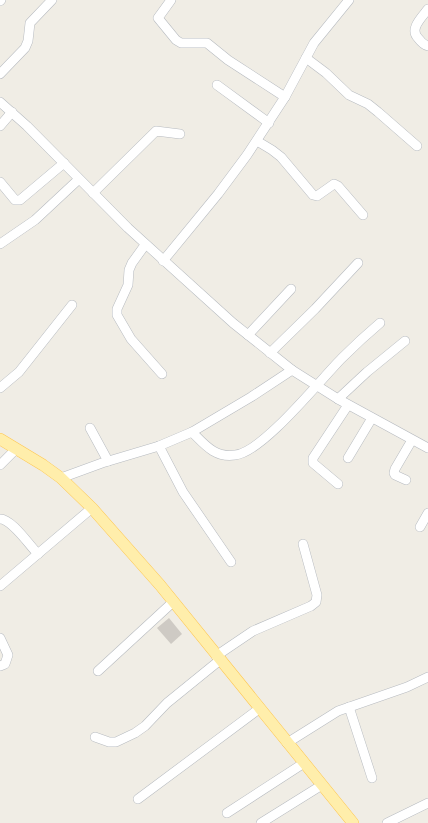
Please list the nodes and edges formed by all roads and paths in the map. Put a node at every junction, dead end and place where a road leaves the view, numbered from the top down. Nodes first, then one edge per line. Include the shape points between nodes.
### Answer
1 (52, 0) edge
2 (171, 0) edge
3 (349, 0) edge
4 (428, 9) edge
5 (428, 46) edge
6 (306, 58) junction
7 (0, 74) edge
8 (217, 85) dead end
9 (285, 97) junction
10 (0, 102) edge
11 (12, 112) junction
12 (269, 123) junction
13 (0, 126) edge
14 (180, 134) dead end
15 (257, 141) junction
16 (417, 146) dead end
17 (64, 163) junction
18 (79, 179) junction
19 (0, 182) edge
20 (94, 193) junction
21 (363, 215) dead end
22 (0, 244) edge
23 (146, 245) junction
24 (163, 261) junction
25 (358, 263) dead end
26 (291, 290) dead end
27 (72, 305) dead end
28 (380, 323) dead end
29 (248, 335) junction
30 (405, 341) dead end
31 (270, 353) junction
32 (292, 370) junction
33 (162, 374) dead end
34 (316, 385) junction
35 (0, 388) edge
36 (338, 399) junction
37 (348, 405) junction
38 (372, 418) junction
39 (90, 428) dead end
40 (192, 432) junction
41 (0, 439) edge
42 (412, 440) junction
43 (158, 446) junction
44 (427, 446) edge
45 (16, 449) junction
46 (348, 458) dead end
47 (108, 461) junction
48 (0, 465) edge
49 (61, 478) junction
50 (406, 480) dead end
51 (338, 484) dead end
52 (92, 508) junction
53 (428, 513) edge
54 (0, 519) edge
55 (420, 527) dead end
56 (303, 544) dead end
57 (38, 554) junction
58 (231, 562) dead end
59 (0, 586) edge
60 (173, 602) junction
61 (0, 638) edge
62 (218, 658) junction
63 (0, 666) edge
64 (98, 671) dead end
65 (428, 677) edge
66 (349, 707) junction
67 (259, 709) junction
68 (95, 737) dead end
69 (287, 743) junction
70 (304, 763) junction
71 (372, 778) dead end
72 (322, 785) junction
73 (138, 799) dead end
74 (428, 803) edge
75 (228, 813) dead end
76 (261, 823) edge
77 (353, 823) edge
78 (387, 823) edge

1 - 7 street via 30,23 28,44
2 - 9 street via 158,18 176,40 181,43 207,43 228,60
3 - 6 street via 322,31
4 - 5 street via 417,23 414,33
6 - 9 street
6 - 16 street via 326,73 349,96 368,104
8 - 12 street
9 - 12 street
10 - 11 street
11 - 13 street
11 - 17 street
12 - 15 street
14 - 20 street via 156,131
15 - 21 street via 281,157 313,195 317,196 334,184
15 - 24 street
17 - 18 street
17 - 19 street via 20,200 15,200
18 - 20 street
18 - 22 street via 35,220
20 - 23 street
23 - 24 street
23 - 33 street via 129,270 128,285 117,309 117,315 131,339
24 - 29 street
25 - 31 street
26 - 29 street
27 - 35 street via 19,372
28 - 34 street via 342,357
29 - 31 street
30 - 36 street
31 - 32 street
32 - 34 street
32 - 40 street
34 - 36 street
34 - 40 street via 296,410 244,453 235,456 211,451
36 - 37 street
37 - 38 street
37 - 51 street via 312,458 313,463
38 - 42 street
38 - 46 street
39 - 47 street
40 - 43 street
41 - 45 main road
42 - 44 street
42 - 50 street via 394,473
43 - 47 street
43 - 58 street via 183,492
45 - 48 street
45 - 49 main road
47 - 49 street
49 - 52 main road
52 - 57 street
52 - 60 main road
53 - 55 street
54 - 57 street via 12,524
56 - 62 street via 317,595 315,604 253,631
57 - 59 street
60 - 62 main road
60 - 64 street
61 - 63 street via 8,655 5,664
62 - 67 main road
62 - 68 street via 135,733 116,742
65 - 66 street
66 - 69 street via 325,718
66 - 71 street
67 - 69 main road
67 - 73 street
69 - 70 main road
70 - 72 main road
70 - 75 street
72 - 76 street
72 - 77 main road
74 - 78 street

